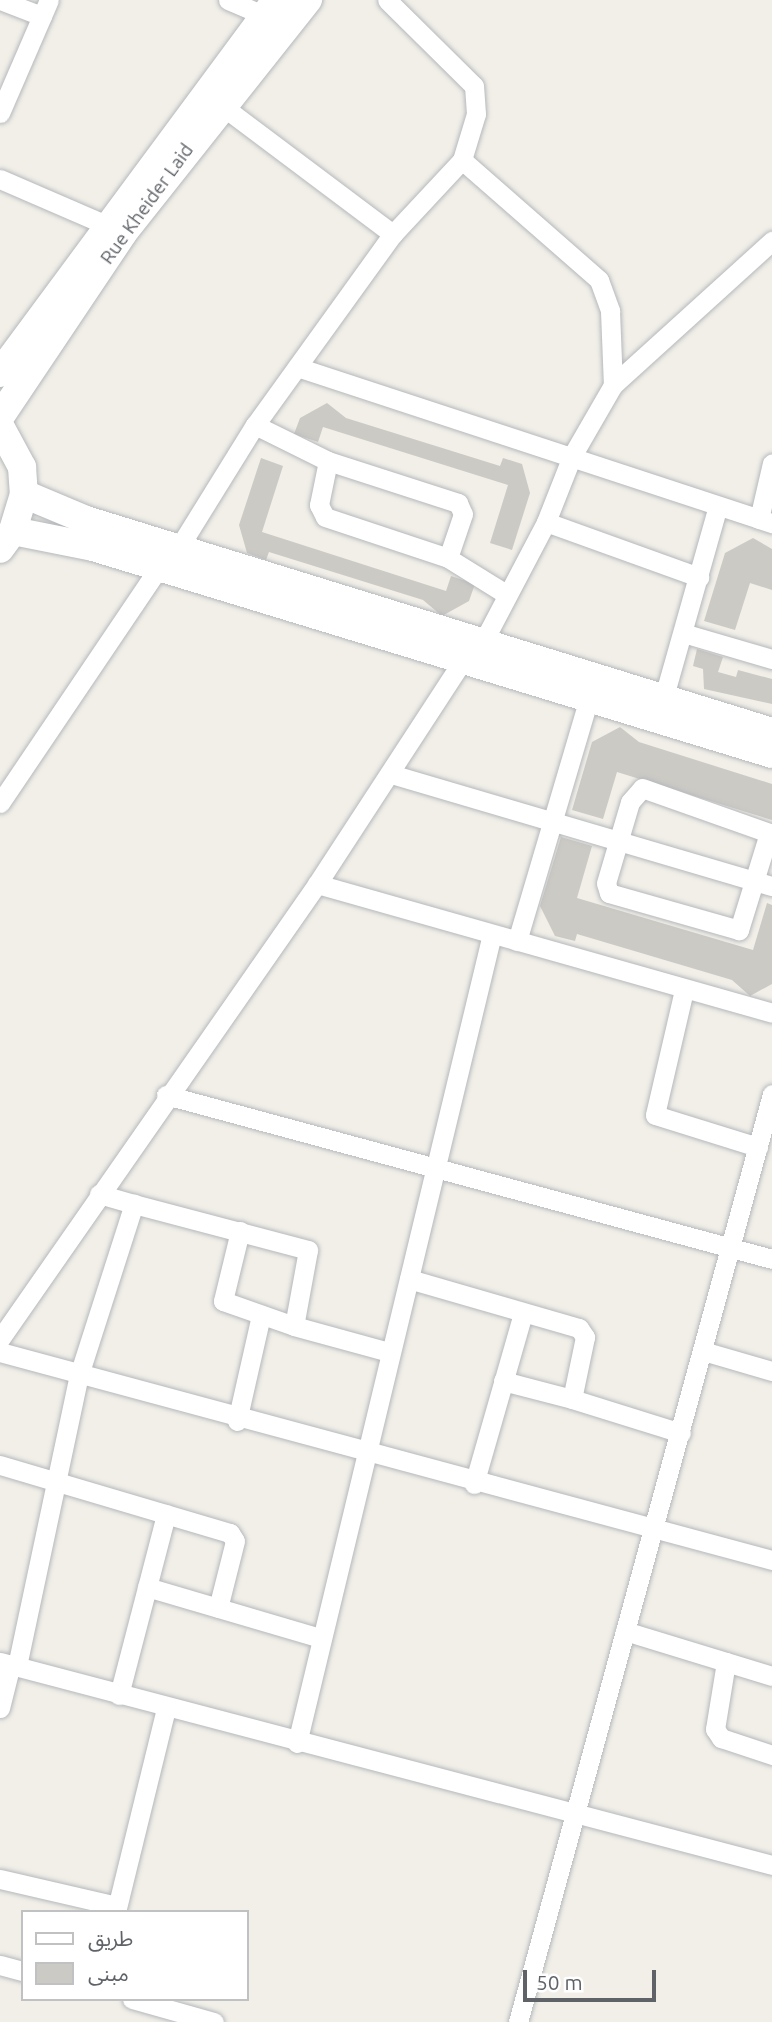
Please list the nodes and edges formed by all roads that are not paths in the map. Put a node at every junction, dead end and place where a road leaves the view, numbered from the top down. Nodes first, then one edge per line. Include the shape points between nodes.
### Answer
1 (1, 0) edge
2 (228, 0) edge
3 (308, 0) edge
4 (399, 4) edge
5 (46, 8) edge
6 (276, 14) edge
7 (6, 80) edge
8 (221, 105) junction
9 (0, 113) edge
10 (462, 160) junction
11 (0, 179) edge
12 (115, 228) junction
13 (393, 234) junction
14 (772, 241) edge
15 (297, 368) junction
16 (0, 373) edge
17 (613, 385) junction
18 (0, 417) edge
19 (0, 425) edge
20 (255, 425) junction
21 (572, 456) junction
22 (328, 461) junction
23 (772, 463) edge
24 (24, 494) junction
25 (717, 509) junction
26 (765, 521) edge
27 (546, 522) junction
28 (7, 540) edge
29 (178, 549) junction
30 (448, 558) junction
31 (158, 569) junction
32 (699, 577) junction
33 (506, 594) junction
34 (683, 633) junction
35 (472, 652) junction
36 (772, 659) edge
37 (589, 698) junction
38 (663, 700) junction
39 (772, 732) edge
40 (772, 754) edge
41 (391, 774) junction
42 (0, 803) edge
43 (551, 822) junction
44 (620, 842) junction
45 (317, 884) junction
46 (765, 884) edge
47 (492, 934) junction
48 (517, 941) junction
49 (684, 990) junction
50 (772, 1013) edge
51 (772, 1094) edge
52 (166, 1095) junction
53 (758, 1147) junction
54 (439, 1168) junction
55 (99, 1194) junction
56 (134, 1203) junction
57 (240, 1231) junction
58 (730, 1251) junction
59 (772, 1259) edge
60 (409, 1279) junction
61 (523, 1313) junction
62 (261, 1315) junction
63 (294, 1326) junction
64 (0, 1339) edge
65 (0, 1352) edge
66 (389, 1352) junction
67 (703, 1352) junction
68 (772, 1371) edge
69 (78, 1378) junction
70 (503, 1381) junction
71 (572, 1399) junction
72 (237, 1421) junction
73 (681, 1433) junction
74 (365, 1455) junction
75 (0, 1465) edge
76 (54, 1478) junction
77 (474, 1484) junction
78 (166, 1514) junction
79 (655, 1531) junction
80 (772, 1560) edge
81 (147, 1587) junction
82 (218, 1608) junction
83 (625, 1631) junction
84 (320, 1638) junction
85 (726, 1662) junction
86 (9, 1664) edge
87 (772, 1676) edge
88 (119, 1695) junction
89 (0, 1708) edge
90 (166, 1709) junction
91 (297, 1743) junction
92 (772, 1755) edge
93 (572, 1815) junction
94 (772, 1865) edge
95 (0, 1880) edge
96 (117, 1909) edge
97 (0, 1965) edge
98 (21, 1970) edge
99 (139, 2001) edge
100 (213, 2022) edge
101 (518, 2022) edge

1 - 5 street
2 - 6 street
3 - 6 street, Rue Kheider Laid
4 - 10 street via 474,86 476,114
5 - 7 street
6 - 8 street, Rue Kheider Laid
6 - 12 street, Rue Kheider Laid
7 - 9 street
8 - 12 street, Rue Kheider Laid
8 - 13 street
10 - 13 street
10 - 17 street via 599,280 610,311
11 - 12 street
12 - 16 street, Rue Kheider Laid
12 - 18 street, Rue Kheider Laid
13 - 15 street
14 - 17 street
15 - 20 street
15 - 21 street
17 - 21 street
19 - 24 street via 22,467
20 - 22 street
20 - 29 street
21 - 25 street
21 - 27 street
22 - 30 street via 319,505 325,517
22 - 30 street via 461,505
23 - 26 street
24 - 28 street
24 - 29 street
25 - 26 street
25 - 32 street
27 - 32 street
27 - 33 street
28 - 31 street
29 - 35 street
30 - 33 street
31 - 35 street
31 - 42 street
32 - 34 street
33 - 35 street
34 - 36 street
34 - 38 street
35 - 37 street
35 - 38 street
35 - 41 street
37 - 40 street
37 - 43 street
38 - 39 street
41 - 43 street
41 - 45 street
43 - 44 street
43 - 48 street
44 - 46 street
44 - 46 street via 606,883 609,893 720,929 739,930
44 - 46 street via 633,794 649,788 765,829 769,836
45 - 47 street
45 - 52 street
47 - 48 street
47 - 54 street
48 - 49 street
49 - 50 street
49 - 53 street via 655,1115
51 - 53 street
52 - 54 street
52 - 55 street
53 - 58 street
54 - 58 street
54 - 60 street
55 - 56 street
55 - 64 street
56 - 57 street
56 - 69 street
57 - 62 street via 222,1298
57 - 63 street via 310,1254
58 - 59 street
58 - 67 street
60 - 61 street
60 - 66 street
61 - 70 street
61 - 71 street via 583,1330
62 - 63 street
62 - 72 street
63 - 66 street
65 - 69 street
66 - 74 street
67 - 68 street
67 - 73 street
69 - 72 street
69 - 76 street
70 - 71 street
70 - 77 street
71 - 73 street
72 - 74 street
73 - 79 street
74 - 77 street
74 - 84 street
75 - 76 street
76 - 78 street
76 - 86 street
77 - 79 street
78 - 81 street
78 - 82 street via 234,1536
79 - 80 street
79 - 83 street
81 - 82 street
81 - 88 street
82 - 84 street
83 - 85 street
83 - 93 street
84 - 91 street
85 - 87 street
85 - 92 street via 715,1729 721,1738
86 - 88 street
86 - 89 street
88 - 90 street
90 - 91 street
90 - 96 street
91 - 93 street
93 - 94 street
93 - 101 street
95 - 96 street
97 - 98 street
99 - 100 street

